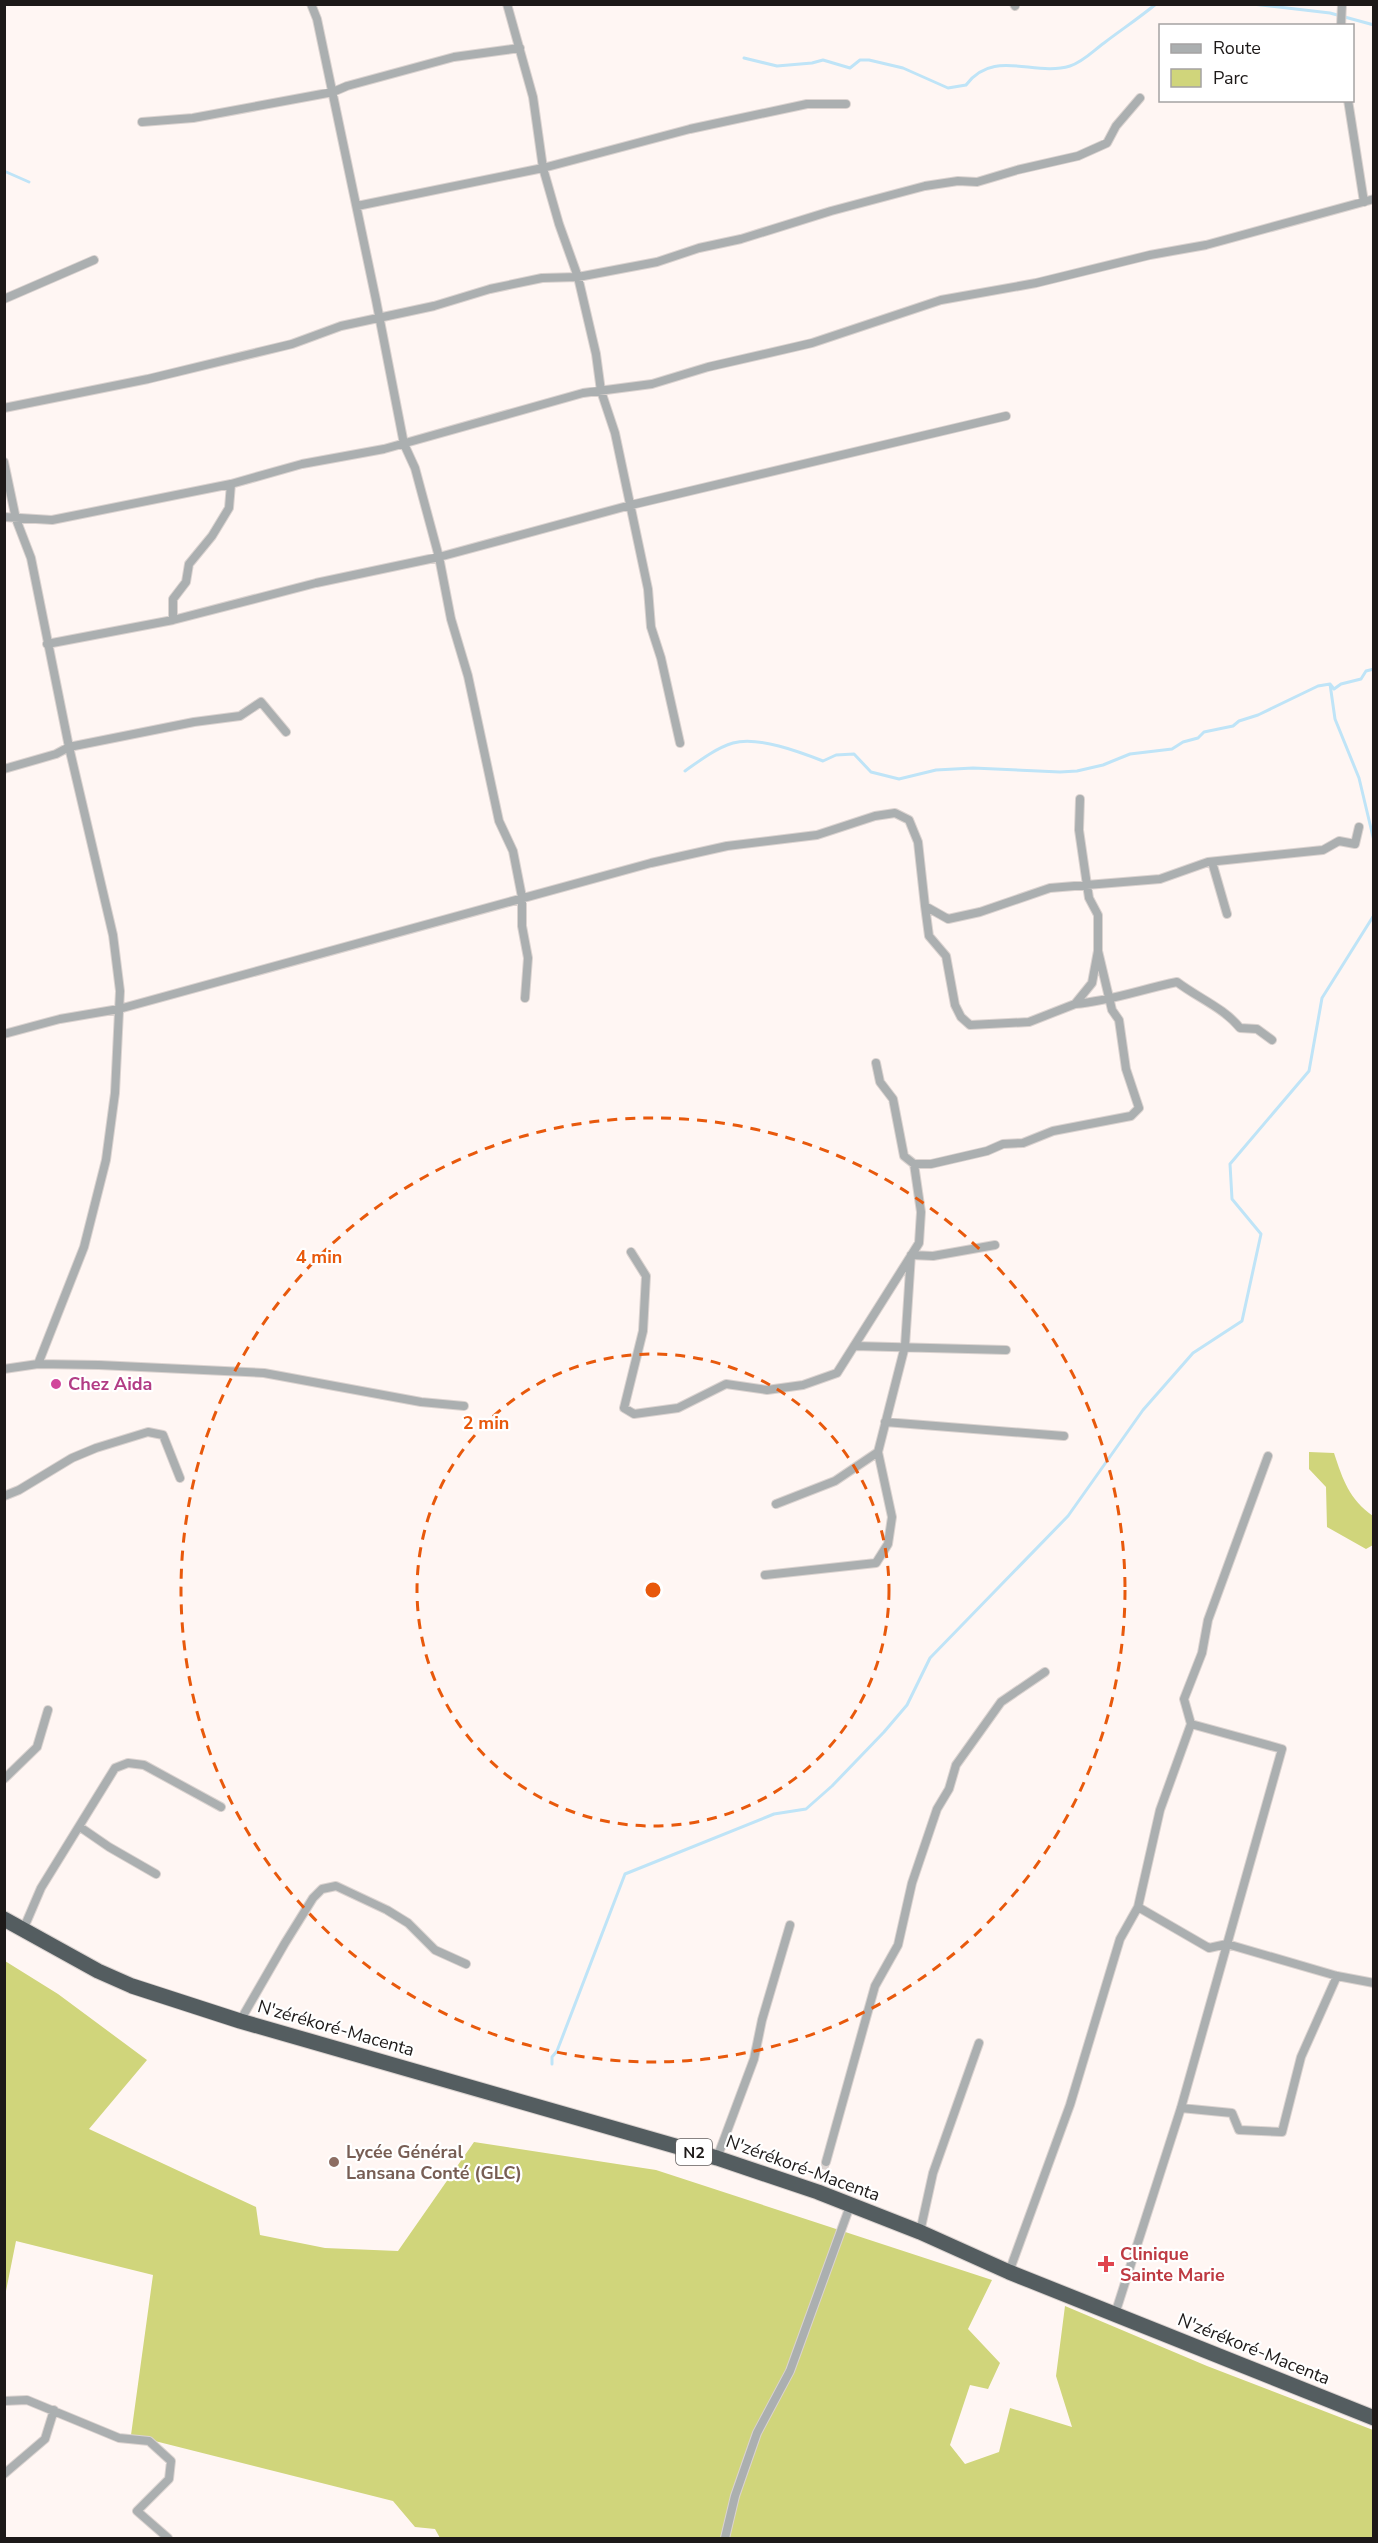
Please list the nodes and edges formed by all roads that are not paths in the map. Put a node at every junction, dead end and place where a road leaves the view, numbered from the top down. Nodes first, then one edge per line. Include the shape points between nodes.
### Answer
1 (311, 4) edge
2 (507, 4) edge
3 (1342, 7) edge
4 (1341, 24) edge
5 (520, 48) junction
6 (333, 92) junction
7 (1140, 98) dead end
8 (1348, 102) edge
9 (846, 104) dead end
10 (142, 122) dead end
11 (543, 168) junction
12 (1374, 199) edge
13 (1364, 202) junction
14 (357, 206) junction
15 (94, 260) dead end
16 (578, 277) junction
17 (4, 299) edge
18 (379, 317) junction
19 (601, 391) junction
20 (4, 408) edge
21 (1006, 416) dead end
22 (404, 444) junction
23 (4, 462) edge
24 (231, 484) junction
25 (631, 505) junction
26 (4, 517) edge
27 (16, 519) junction
28 (438, 557) junction
29 (173, 620) junction
30 (47, 644) junction
31 (286, 732) dead end
32 (680, 743) dead end
33 (69, 747) junction
34 (4, 769) edge
35 (1080, 799) dead end
36 (1359, 827) dead end
37 (1212, 862) junction
38 (1087, 885) junction
39 (522, 897) junction
40 (925, 906) junction
41 (1227, 914) dead end
42 (1098, 951) junction
43 (525, 998) dead end
44 (1109, 1000) junction
45 (1076, 1004) junction
46 (119, 1009) junction
47 (4, 1034) edge
48 (1272, 1040) dead end
49 (876, 1063) dead end
50 (914, 1164) junction
51 (995, 1245) dead end
52 (631, 1252) dead end
53 (911, 1255) junction
54 (854, 1346) junction
55 (905, 1346) junction
56 (1006, 1350) dead end
57 (38, 1364) junction
58 (4, 1370) edge
59 (464, 1406) dead end
60 (885, 1422) junction
61 (1064, 1436) dead end
62 (878, 1452) junction
63 (1268, 1456) dead end
64 (180, 1478) dead end
65 (4, 1496) edge
66 (776, 1504) dead end
67 (765, 1575) dead end
68 (1045, 1672) dead end
69 (48, 1710) dead end
70 (1191, 1724) junction
71 (4, 1779) edge
72 (221, 1807) dead end
73 (80, 1827) junction
74 (156, 1874) dead end
75 (1138, 1907) junction
76 (4, 1918) edge
77 (790, 1925) dead end
78 (23, 1930) junction
79 (1227, 1944) junction
80 (466, 1964) dead end
81 (1337, 1976) junction
82 (1374, 1983) edge
83 (240, 2021) junction
84 (979, 2043) dead end
85 (1180, 2108) junction
86 (717, 2158) junction
87 (826, 2162) tunnel mouth
88 (850, 2206) junction
89 (920, 2232) junction
90 (1009, 2272) junction
91 (1115, 2313) junction
92 (4, 2401) edge
93 (54, 2410) junction
94 (1374, 2418) edge
95 (4, 2474) edge
96 (168, 2538) edge
97 (725, 2538) edge

1 - 6 street
2 - 5 street
3 - 4 street
5 - 6 street via 454,57
5 - 11 street via 533,97
6 - 10 street via 193,118
6 - 14 street
7 - 16 street via 1107,142 1078,156 977,182 925,186 657,262
8 - 13 street
9 - 11 street via 807,104 690,129
11 - 14 street
11 - 16 street
12 - 13 street
13 - 19 street via 1206,245 941,300 812,343 651,384
14 - 18 street
15 - 17 street
16 - 18 street via 542,278
16 - 19 street
18 - 20 street via 292,344 148,380
18 - 22 street
19 - 22 street
19 - 25 street
21 - 25 street
22 - 24 street via 272,471
22 - 28 street via 415,468
23 - 27 street
24 - 27 street via 52,520
24 - 29 street via 229,508 189,564 186,582 173,599
25 - 28 street
25 - 32 street via 648,589 651,627
26 - 27 street
27 - 30 street via 31,558
28 - 29 street
28 - 39 street via 496,812 513,851
29 - 30 street
30 - 33 street
31 - 33 street via 261,702 240,716
33 - 34 street
33 - 46 street via 113,935
35 - 38 street via 1079,830
36 - 37 street via 1355,844 1339,842 1323,850
37 - 38 street via 1160,879
37 - 41 street
38 - 40 street via 1050,888 948,919
38 - 42 street via 1098,915
39 - 40 street via 705,851 817,835 895,813 909,820 918,842
39 - 43 street via 528,958
39 - 46 street
40 - 45 street via 929,936 946,956 955,1005 970,1025 1029,1022
42 - 44 street
42 - 45 street via 1092,983
44 - 45 street
44 - 48 street via 1177,982 1231,1016 1240,1028 1257,1029
44 - 50 street via 1119,1020 1126,1069 1139,1108 1131,1116 1053,1131 1023,1143 1003,1144 931,1164
46 - 47 street
46 - 57 street via 115,1093 106,1160 81,1256
49 - 50 street via 880,1082 893,1099 904,1156
50 - 53 street via 921,1212 919,1243
51 - 53 street via 933,1256
52 - 54 street via 646,1276 643,1331 624,1408 634,1414 678,1408 726,1384 767,1390 802,1385 837,1373
53 - 54 street
53 - 55 street
54 - 55 street
55 - 56 street
55 - 60 street
57 - 58 street
57 - 59 street via 264,1373
60 - 61 street
60 - 62 street
62 - 66 street via 836,1481
62 - 67 street via 892,1517 888,1544 876,1563
63 - 70 street via 1208,1620 1202,1653 1184,1699
64 - 65 street via 163,1435 148,1432 72,1458
68 - 87 street via 1001,1702 956,1765 912,1883 898,1945 875,1986
69 - 71 street via 37,1747
70 - 75 street via 1160,1810
70 - 79 street via 1282,1749
72 - 73 street via 144,1765 128,1763 115,1768
73 - 74 street
73 - 78 street via 41,1888
75 - 79 street via 1209,1948
75 - 90 street via 1119,1939 1070,2105
76 - 78 highway, N'zérékoré-Macenta / N2
77 - 86 street via 754,2059
78 - 83 highway, N'zérékoré-Macenta / N2 via 132,1986
79 - 81 street
79 - 85 street
80 - 83 street via 435,1950 408,1923 377,1905 336,1886 322,1889 285,1942
81 - 82 street
81 - 85 street via 1301,2057 1282,2132 1239,2130 1232,2113
83 - 86 highway, N'zérékoré-Macenta / N2
84 - 89 street via 933,2173
85 - 91 street
86 - 88 highway, N'zérékoré-Macenta / N2 via 819,2187
88 - 89 highway, N'zérékoré-Macenta / N2
88 - 97 street via 790,2371 757,2433
89 - 90 highway, N'zérékoré-Macenta / N2
90 - 91 highway, N'zérékoré-Macenta / N2
91 - 94 highway, N'zérékoré-Macenta / N2
92 - 93 street via 27,2400
93 - 95 street via 45,2439
93 - 96 street via 119,2438 149,2442 171,2461 169,2479 136,2511

